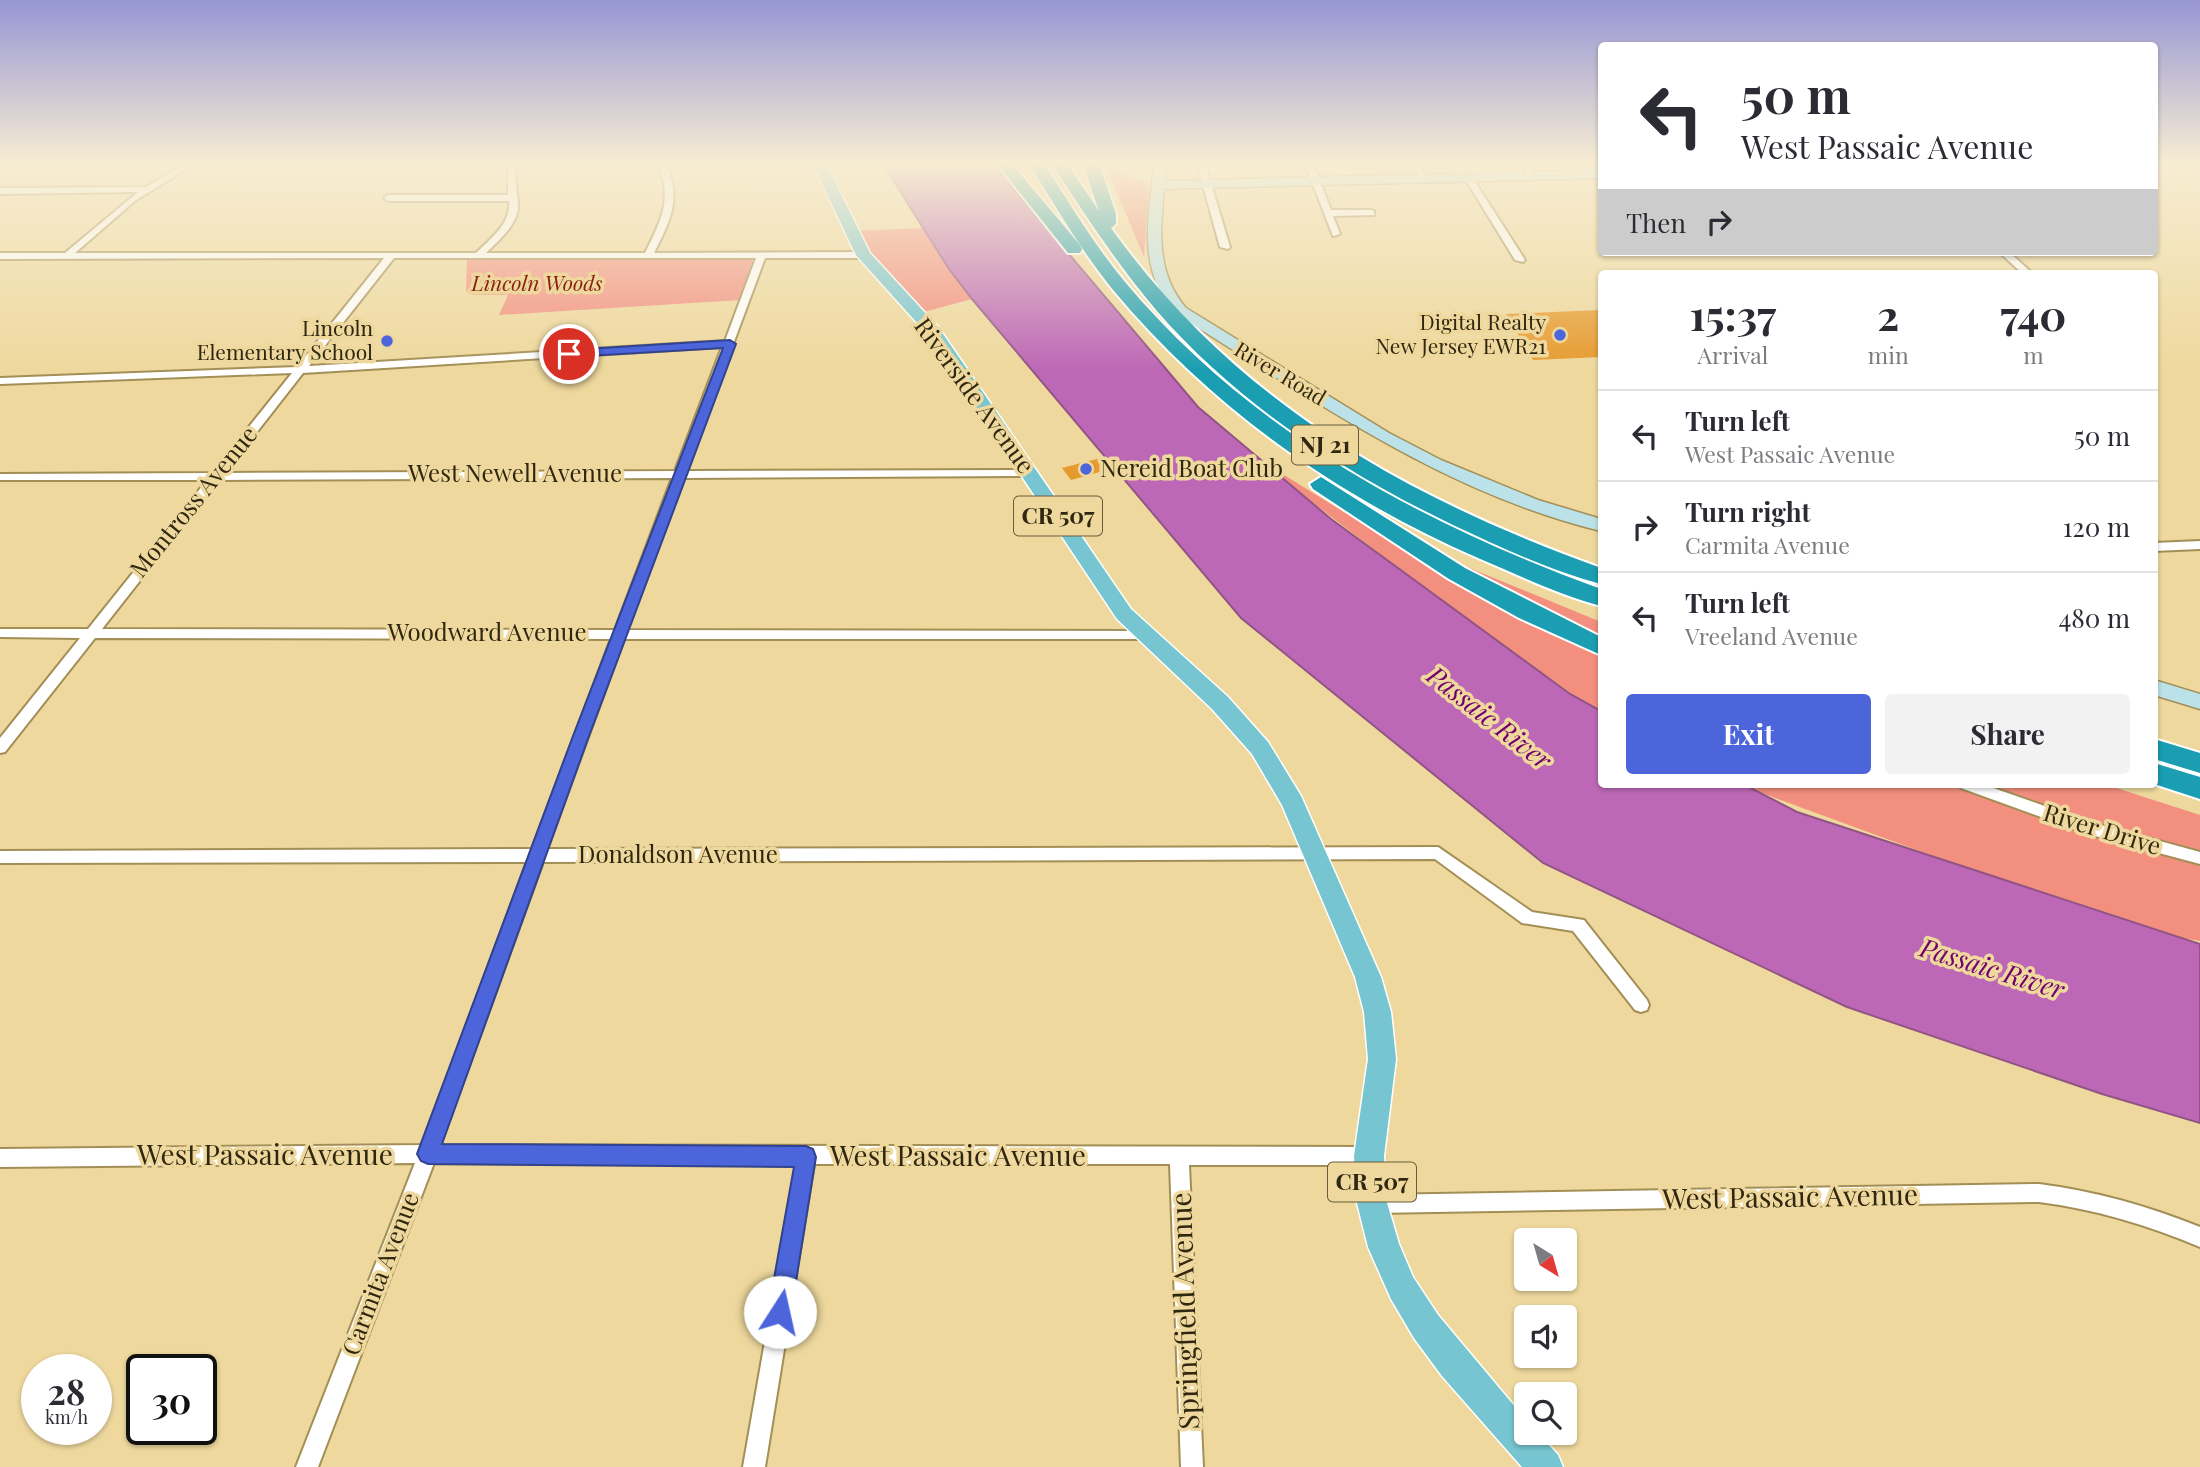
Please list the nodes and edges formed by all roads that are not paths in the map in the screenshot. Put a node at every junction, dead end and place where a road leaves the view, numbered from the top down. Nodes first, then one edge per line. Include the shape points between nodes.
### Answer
1 (94, 232) edge
2 (498, 232) edge
3 (658, 232) edge
4 (852, 232) edge
5 (1062, 232) edge
6 (1082, 232) edge
7 (1156, 232) edge
8 (1221, 232) edge
9 (1503, 232) edge
10 (1107, 233) edge
11 (1225, 247) dead end
12 (68, 255) junction
13 (648, 255) junction
14 (762, 255) junction
15 (863, 255) junction
16 (0, 256) edge
17 (478, 256) junction
18 (2008, 256) edge
19 (390, 257) junction
20 (1520, 260) dead end
21 (2024, 270) edge
22 (730, 344) junction
23 (1181, 354) junction
24 (301, 370) junction
25 (0, 381) edge
26 (1225, 396) junction
27 (1030, 473) junction
28 (681, 474) junction
29 (215, 475) junction
30 (0, 477) edge
31 (1598, 524) edge
32 (2200, 545) edge
33 (2158, 547) edge
34 (1598, 575) edge
35 (1598, 597) edge
36 (90, 632) junction
37 (0, 633) edge
38 (621, 633) junction
39 (1142, 635) junction
40 (1598, 645) edge
41 (2158, 688) edge
42 (2200, 702) edge
43 (2158, 736) edge
44 (2200, 744) edge
45 (0, 748) edge
46 (2158, 750) edge
47 (2200, 763) edge
48 (2158, 774) edge
49 (1977, 788) edge
50 (2200, 788) edge
51 (1314, 854) junction
52 (538, 855) junction
53 (0, 857) edge
54 (2200, 859) edge
55 (1641, 1005) dead end
56 (428, 1154) junction
57 (1178, 1154) junction
58 (1369, 1156) junction
59 (806, 1157) junction
60 (0, 1158) edge
61 (1374, 1203) junction
62 (2200, 1237) edge
63 (307, 1467) edge
64 (754, 1467) edge
65 (1192, 1467) edge
66 (1546, 1467) edge

1 - 12 street
2 - 17 street
3 - 13 street
4 - 15 main road, Riverside Avenue / CR 507
5 - 23 highway via 1115,296
6 - 23 highway, NJ 21 via 1111,276
7 - 31 street, River Road via 1157,279 1170,301 1226,341 1435,464 1532,504
8 - 11 street
9 - 20 street
10 - 34 highway, NJ 21 via 1184,328 1300,429 1368,472 1450,514
12 - 16 street
12 - 19 street
13 - 14 street
13 - 17 street
14 - 15 street
14 - 22 street, Carmita Avenue
15 - 27 main road, Riverside Avenue / CR 507 via 933,331
17 - 19 street
18 - 21 street
19 - 24 street, Montross Avenue
22 - 24 street
22 - 28 street, Carmita Avenue
23 - 26 highway, NJ 21
24 - 25 street
24 - 29 street, Montross Avenue
26 - 35 highway, NJ 21 via 1302,454 1391,507 1479,550
26 - 40 highway via 1285,457 1395,537 1488,592
27 - 28 street, West Newell Avenue
27 - 39 main road, Riverside Avenue / CR 507
28 - 29 street, West Newell Avenue
28 - 38 street, Carmita Avenue
29 - 30 street, West Newell Avenue
29 - 36 street, Montross Avenue
32 - 33 street
36 - 37 street, Woodward Avenue
36 - 38 street, Woodward Avenue
36 - 45 street, Montross Avenue
38 - 39 street, Woodward Avenue
38 - 52 street, Carmita Avenue
39 - 51 main road, Riverside Avenue / CR 507 via 1220,703 1260,748 1293,803
41 - 42 street
43 - 44 highway
46 - 47 highway
48 - 50 highway
49 - 54 street, River Drive via 2088,828
51 - 52 street, Donaldson Avenue
51 - 55 street, Donaldson Avenue via 1438,853 1528,918 1578,925
51 - 58 main road, CR 507 via 1377,1007 1382,1069
52 - 53 street, Donaldson Avenue
52 - 56 street, Carmita Avenue
56 - 59 street, West Passaic Avenue
56 - 60 street, West Passaic Avenue
56 - 63 street, Carmita Avenue
57 - 58 street, West Passaic Avenue
57 - 59 street, West Passaic Avenue
57 - 65 street, Springfield Avenue
58 - 61 main road, CR 507
59 - 64 street
61 - 62 street, West Passaic Avenue via 2039,1193 2124,1208
61 - 66 main road, CR 507 via 1393,1268 1437,1347

